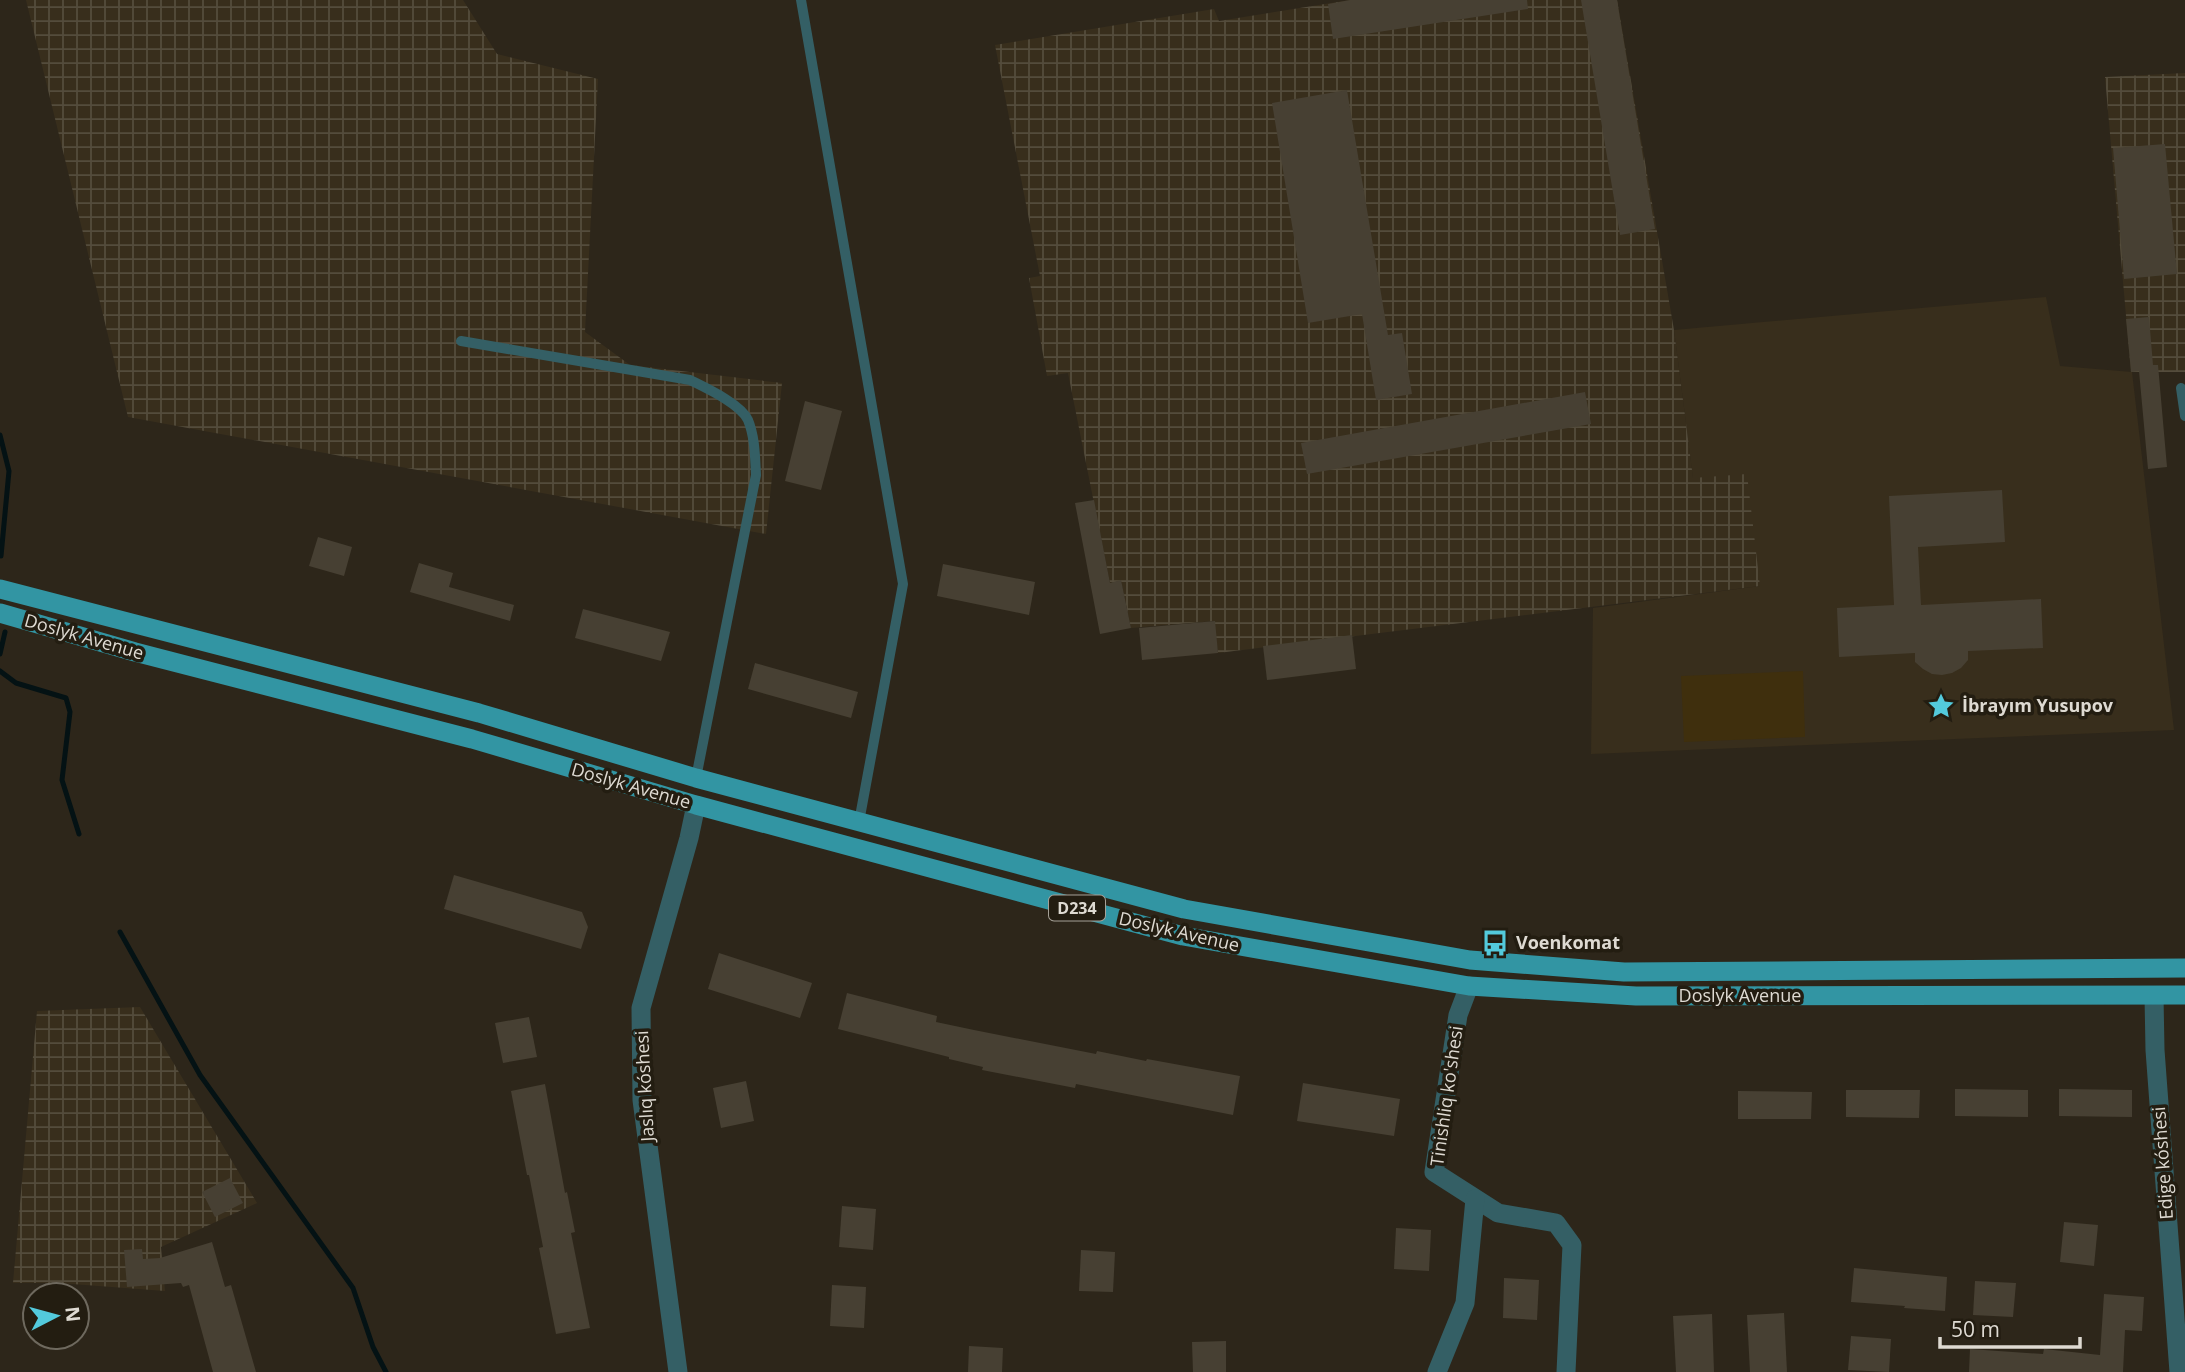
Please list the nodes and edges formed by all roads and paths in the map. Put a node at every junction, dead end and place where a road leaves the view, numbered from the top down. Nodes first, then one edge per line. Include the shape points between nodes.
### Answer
1 (802, 0) edge
2 (461, 341) dead end
3 (2181, 388) dead end
4 (2185, 416) edge
5 (0, 589) edge
6 (0, 613) edge
7 (479, 713) junction
8 (472, 739) junction
9 (696, 778) junction
10 (696, 805) junction
11 (859, 822) junction
12 (2185, 968) edge
13 (1469, 986) junction
14 (2185, 995) edge
15 (2154, 996) junction
16 (1475, 1199) junction
17 (678, 1372) edge
18 (1437, 1372) edge
19 (1566, 1372) edge
20 (2179, 1372) edge

1 - 11 lane via 903,584
2 - 9 lane via 690,380 721,395 748,418 756,475
3 - 4 lane
5 - 7 main road, Doslyk Avenue / D234
6 - 8 main road, Doslyk Avenue / D234
7 - 8 main road
7 - 9 main road, Doslyk Avenue / D234
8 - 10 main road, Doslyk Avenue / D234
9 - 11 main road, Doslyk Avenue / D234
10 - 13 main road, Doslyk Avenue / D234 via 1183,936
10 - 17 street, Jaslıq kóshesi via 641,1008 642,1100
11 - 12 main road, Doslyk Avenue / D234 via 1184,909 1470,960 1624,972
13 - 15 main road, Doslyk Avenue / D234 via 1636,996
13 - 16 street, Tinishliq ko'shesi via 1458,1015 1434,1172
14 - 15 main road, Doslyk Avenue / D234
15 - 20 street, Edige kóshesi
16 - 18 street via 1465,1303
16 - 19 street, Tinishliq ko'shesi via 1498,1213 1556,1223 1572,1245

